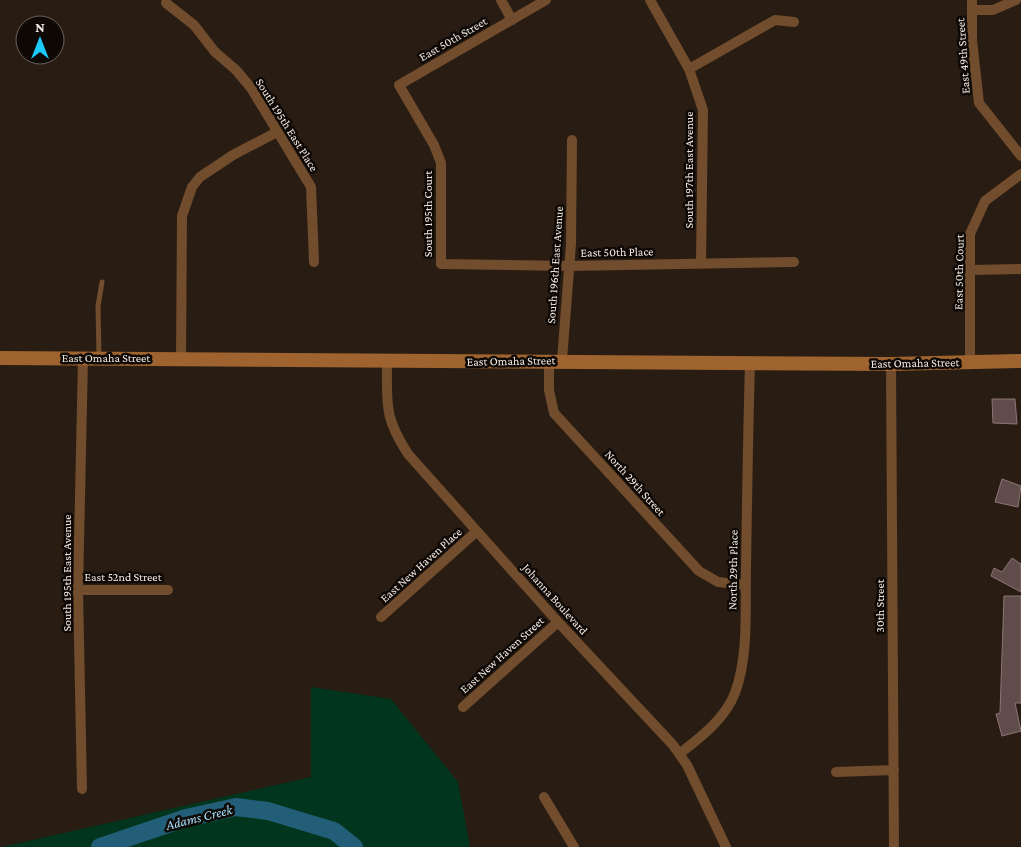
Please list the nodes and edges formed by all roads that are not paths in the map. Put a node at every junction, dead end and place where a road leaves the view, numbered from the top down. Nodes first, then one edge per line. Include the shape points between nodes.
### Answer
1 (500, 0) edge
2 (546, 0) edge
3 (650, 0) edge
4 (1016, 0) edge
5 (166, 3) dead end
6 (972, 5) edge
7 (512, 20) junction
8 (794, 22) dead end
9 (689, 68) junction
10 (398, 85) joint
11 (277, 132) junction
12 (572, 140) dead end
13 (1021, 156) edge
14 (1021, 174) edge
15 (314, 262) dead end
16 (794, 262) dead end
17 (701, 263) junction
18 (441, 264) joint
19 (569, 266) junction
20 (1021, 269) edge
21 (971, 270) junction
22 (102, 282) dead end
23 (0, 358) edge
24 (83, 358) junction
25 (99, 358) junction
26 (181, 358) junction
27 (555, 361) junction
28 (386, 362) junction
29 (970, 362) junction
30 (1021, 362) edge
31 (750, 363) junction
32 (891, 364) junction
33 (478, 531) junction
34 (745, 584) junction
35 (78, 590) junction
36 (168, 590) dead end
37 (381, 617) dead end
38 (558, 622) junction
39 (463, 707) dead end
40 (679, 754) junction
41 (894, 770) junction
42 (836, 772) dead end
43 (82, 789) dead end
44 (544, 797) dead end
45 (574, 847) edge
46 (726, 847) edge
47 (894, 847) edge

1 - 7 street
2 - 7 street, East 50th Street
3 - 9 street, South 197th East Avenue
4 - 6 street via 994,10
5 - 11 street, South 195th East Place via 194,25 215,52 236,70 251,88
6 - 13 street, East 49th Street via 979,103
7 - 10 street, East 50th Street
8 - 9 street via 776,20
9 - 17 street, South 197th East Avenue via 703,110
10 - 18 street, South 195th Court via 434,145 441,163
11 - 15 street, South 195th East Place via 311,187
11 - 26 street via 200,177 192,187 182,216
12 - 19 street, South 196th East Avenue
14 - 21 street, East 50th Court via 984,201 970,234
16 - 17 street, East 50th Place
17 - 19 street, East 50th Place
18 - 19 street, East 50th Place
19 - 27 street, South 196th East Avenue
20 - 21 street
21 - 29 street, East 50th Court
22 - 25 lane via 98,306
23 - 24 street, East Omaha Street
24 - 25 street, East Omaha Street
24 - 35 street, South 195th East Avenue
25 - 26 street, East Omaha Street
26 - 28 street, East Omaha Street
27 - 28 street, East Omaha Street
27 - 31 street, East Omaha Street
27 - 34 street, North 29th Street via 549,390 554,413 700,572 718,582
28 - 33 street, Johanna Boulevard via 386,409 394,432 408,454
29 - 30 street, East Omaha Street
29 - 32 street, East Omaha Street
31 - 32 street, East Omaha Street
31 - 34 street, North 29th Place
32 - 41 street, 30th Street
33 - 37 street, East New Haven Place
33 - 38 street, Johanna Boulevard
34 - 40 street, North 29th Place via 742,662 734,695 716,722
35 - 36 street, East 52nd Street
35 - 43 street, South 195th East Avenue
38 - 39 street, East New Haven Street
38 - 40 street, Johanna Boulevard
40 - 46 street, Johanna Boulevard
41 - 42 street
41 - 47 street, 30th Street
44 - 45 street

